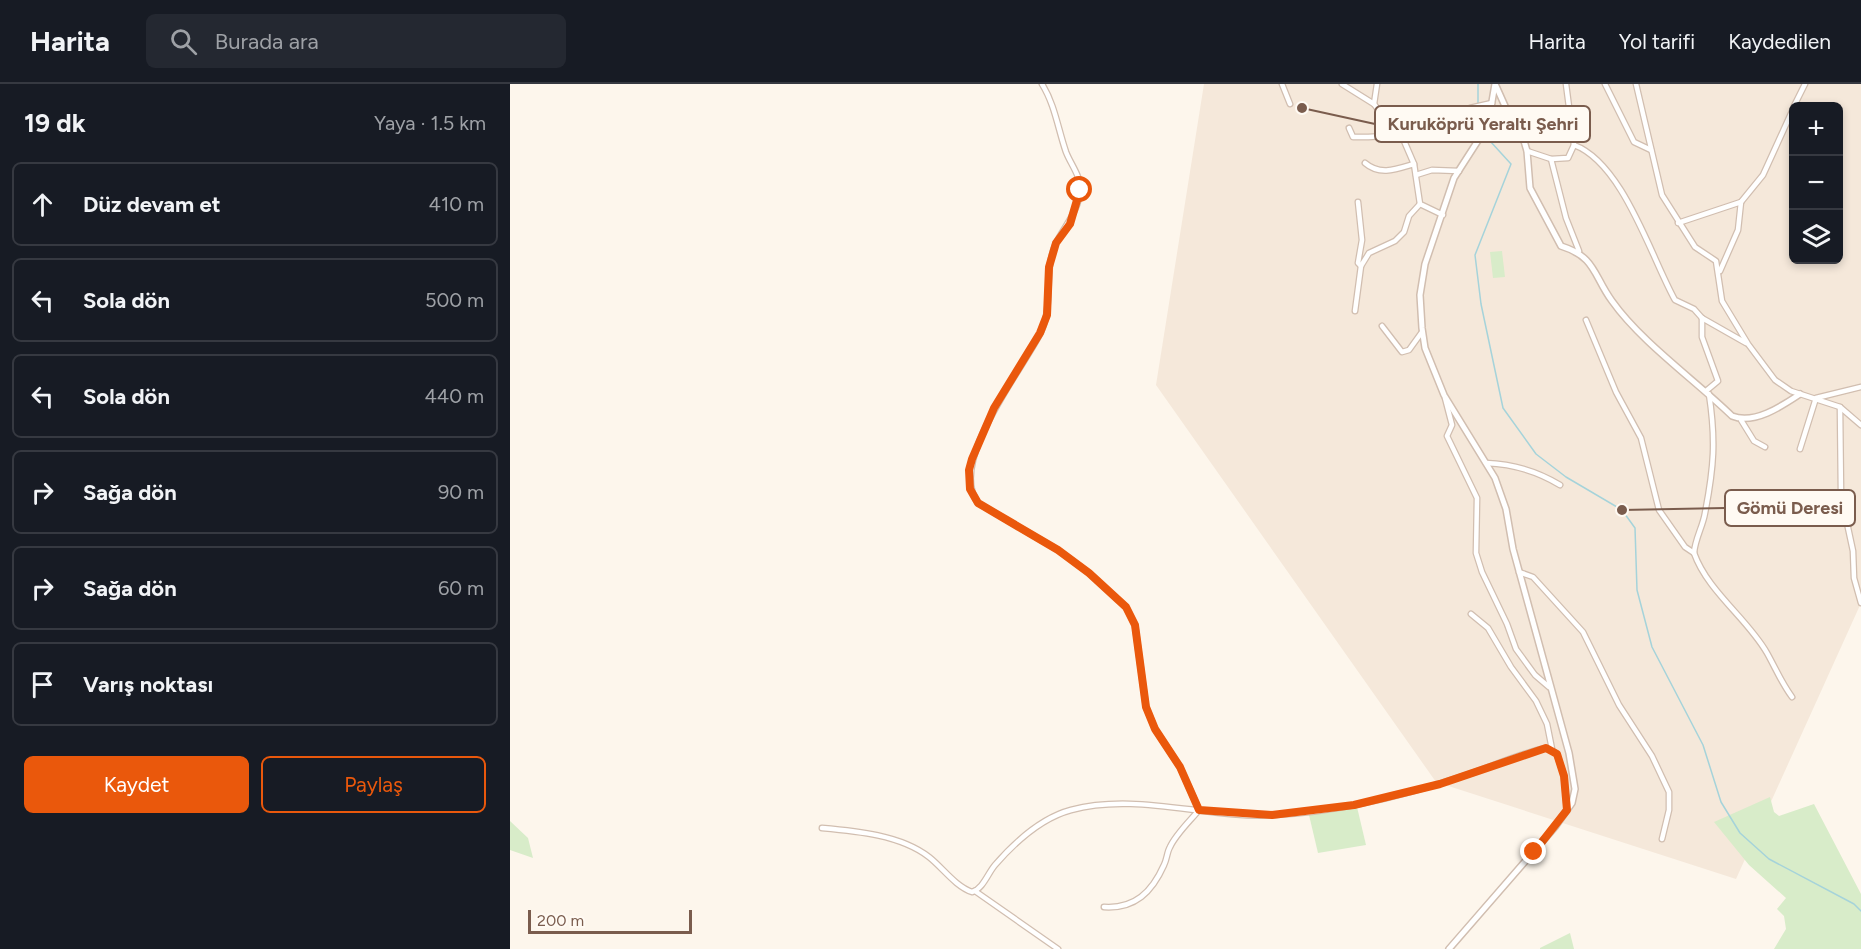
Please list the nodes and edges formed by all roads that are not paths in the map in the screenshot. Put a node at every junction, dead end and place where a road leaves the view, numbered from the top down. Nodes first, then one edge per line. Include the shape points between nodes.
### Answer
1 (1041, 84) edge
2 (1282, 84) edge
3 (1342, 84) edge
4 (1377, 84) edge
5 (1495, 84) edge
6 (1566, 84) edge
7 (1605, 84) edge
8 (1636, 84) edge
9 (1805, 84) edge
10 (1796, 102) edge
11 (1492, 103) junction
12 (1290, 104) dead end
13 (1374, 104) junction
14 (1464, 116) junction
15 (1789, 118) edge
16 (1398, 127) junction
17 (1349, 128) dead end
18 (1481, 138) junction
19 (1574, 146) junction
20 (1651, 150) junction
21 (1527, 151) junction
22 (1551, 159) junction
23 (1365, 163) dead end
24 (1414, 164) junction
25 (1459, 171) junction
26 (1416, 175) junction
27 (1358, 202) dead end
28 (1741, 202) junction
29 (1420, 204) junction
30 (1443, 214) junction
31 (1678, 223) junction
32 (1579, 251) junction
33 (1361, 266) junction
34 (1719, 272) junction
35 (1355, 311) dead end
36 (1702, 318) junction
37 (1586, 320) dead end
38 (1382, 326) dead end
39 (1422, 332) junction
40 (1748, 344) junction
41 (1861, 387) edge
42 (1707, 392) junction
43 (1800, 394) junction
44 (1444, 395) junction
45 (1816, 398) junction
46 (1840, 407) junction
47 (1741, 420) junction
48 (1861, 425) edge
49 (1765, 447) dead end
50 (1800, 449) dead end
51 (1486, 463) junction
52 (1560, 485) dead end
53 (1694, 553) junction
54 (1520, 572) junction
55 (1861, 603) edge
56 (1471, 614) dead end
57 (1550, 687) junction
58 (1792, 697) dead end
59 (1552, 749) junction
60 (1199, 810) junction
61 (1567, 810) junction
62 (822, 828) dead end
63 (1662, 839) dead end
64 (975, 891) junction
65 (1104, 907) dead end
66 (1058, 949) edge
67 (1449, 949) edge

1 - 60 street via 1055,112 1080,190 1070,224 1056,243 1049,267 1047,315 994,408 972,459 970,489 978,503 1058,550 1126,607 1135,625 1146,707
2 - 12 street
3 - 13 street
4 - 13 street
5 - 11 street
5 - 21 street via 1509,115 1519,124
6 - 19 street
7 - 20 street via 1634,142
8 - 20 street
9 - 10 street
11 - 14 street via 1470,108
11 - 18 street
13 - 16 street via 1387,122
14 - 16 street
14 - 18 street
15 - 28 street via 1763,175
16 - 17 street via 1379,137 1353,137
16 - 24 street
18 - 25 street
19 - 22 street via 1568,158
19 - 36 street via 1611,176 1641,227 1675,300 1694,309
20 - 31 street via 1662,195
21 - 22 street
21 - 32 street via 1530,188 1561,246
22 - 32 street
23 - 24 street via 1373,170
24 - 26 street
25 - 26 street via 1432,170
25 - 30 street
26 - 29 street
27 - 33 street
28 - 31 street
28 - 34 street via 1738,230
29 - 30 street
29 - 33 street via 1409,216 1404,232 1369,253
30 - 39 street via 1425,264 1420,295
31 - 34 street via 1695,247 1716,261
32 - 42 street via 1612,302
33 - 35 street
34 - 40 street via 1722,301
36 - 40 street
36 - 42 street via 1702,338 1718,381
37 - 53 street via 1616,392 1641,438 1659,510 1685,547
38 - 39 street via 1402,352 1409,350
39 - 44 street
40 - 43 street via 1775,380
41 - 45 street
42 - 47 street
42 - 53 street via 1715,460
43 - 45 street
43 - 47 street via 1782,406
44 - 51 street
44 - 57 street via 1452,425 1448,436 1477,498 1476,553 1482,572 1516,649 1535,675
45 - 46 street
45 - 50 street
46 - 48 street
46 - 55 street via 1841,495
47 - 49 street via 1746,431
51 - 52 street via 1542,474
51 - 54 street via 1506,509
53 - 58 street via 1710,581 1767,652
54 - 57 street
54 - 63 street via 1533,577 1583,632 1619,705 1652,756 1669,792
56 - 59 street via 1488,628 1536,701 1547,724
57 - 61 street via 1574,777 1575,789
59 - 60 street via 1534,750 1440,784 1354,805 1272,815
59 - 61 street via 1564,776
60 - 64 street via 1136,805 1071,809 1032,830
60 - 65 street via 1170,846 1165,864 1143,897 1131,905
61 - 67 street
62 - 64 street via 907,844 927,856 958,885
64 - 66 street

